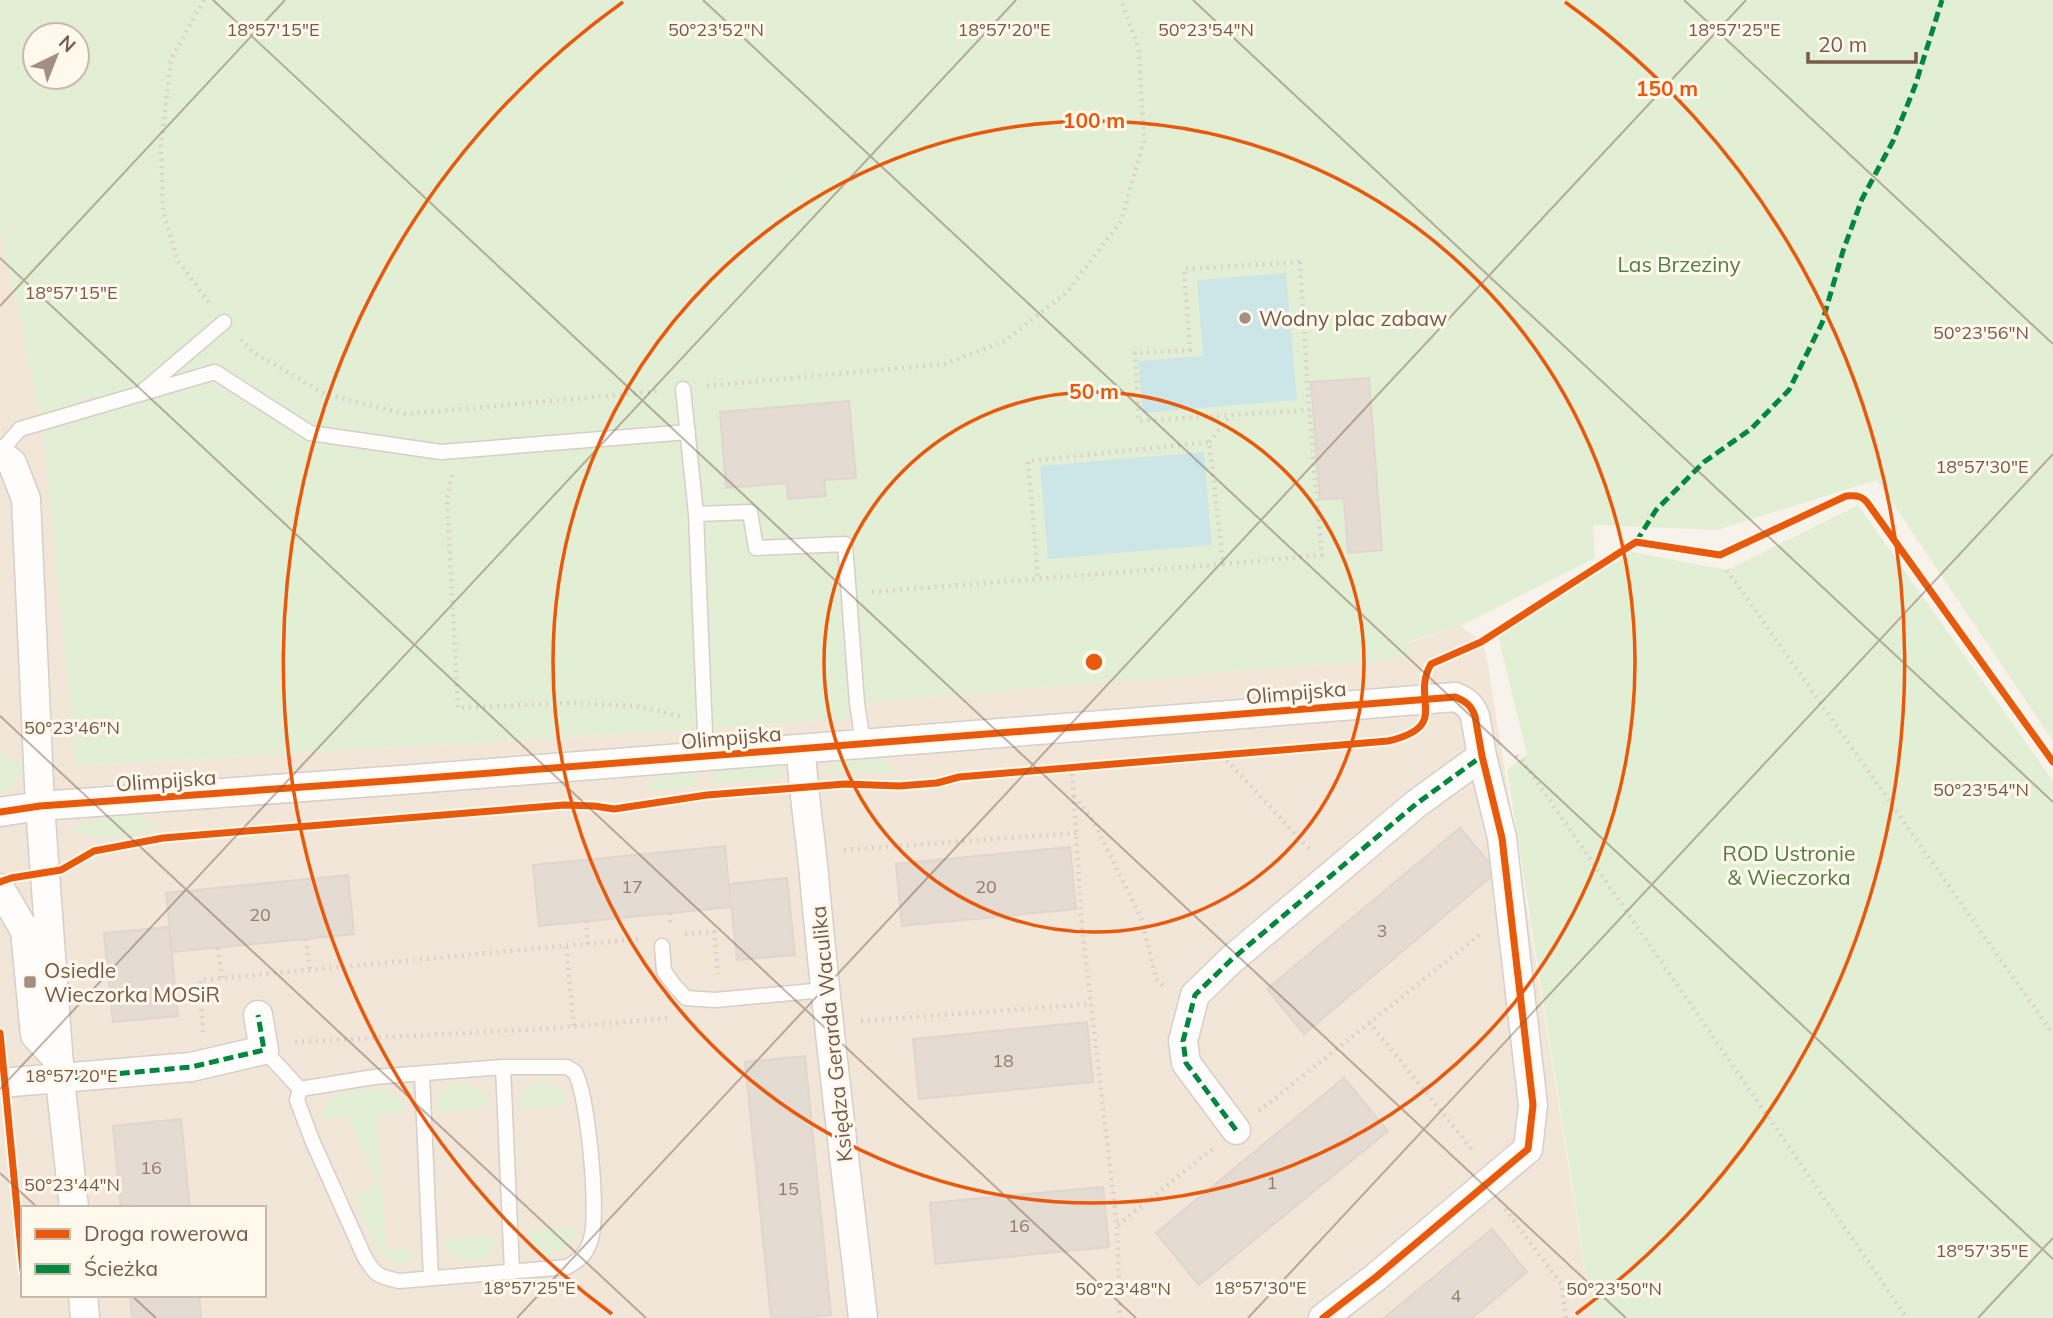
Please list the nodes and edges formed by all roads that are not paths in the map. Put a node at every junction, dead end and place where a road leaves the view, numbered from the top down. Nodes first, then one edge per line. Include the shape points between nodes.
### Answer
1 (224, 322) road end
2 (683, 389) road end
3 (140, 394) junction
4 (688, 432) junction
5 (0, 453) edge
6 (696, 513) junction
7 (863, 743) junction
8 (802, 749) junction
9 (1482, 756) junction
10 (706, 757) junction
11 (40, 806) junction
12 (0, 812) edge
13 (0, 888) edge
14 (656, 942) road end
15 (824, 990) junction
16 (258, 1015) dead end
17 (264, 1050) junction
18 (503, 1067) junction
19 (60, 1070) junction
20 (422, 1074) junction
21 (0, 1083) edge
22 (300, 1088) junction
23 (1236, 1130) road end
24 (74, 1206) edge
25 (512, 1272) junction
26 (431, 1278) junction
27 (83, 1297) edge
28 (85, 1318) edge
29 (863, 1318) edge
30 (1323, 1318) edge

1 - 3 lane
2 - 4 lane
3 - 4 lane via 215,372 310,433 441,452
3 - 5 lane via 20,429
4 - 6 lane
5 - 11 street via 12,463 26,499
6 - 7 lane via 750,512 756,548 845,544
6 - 10 lane
7 - 8 street, Olimpijska
7 - 9 street, Olimpijska via 1455,697 1473,710
8 - 10 street, Olimpijska
8 - 15 street, Księdza Gerarda Waculika
9 - 23 street via 1416,804 1195,995 1183,1041 1186,1063
9 - 30 street via 1502,838 1533,1105 1528,1149
10 - 11 street, Olimpijska
11 - 12 street, Olimpijska
11 - 19 street
13 - 19 street via 25,931 35,1035
14 - 15 lane via 664,971 687,998 720,1000
15 - 29 street, Księdza Gerarda Waculika
16 - 17 street
17 - 19 street via 191,1067
17 - 22 lane
18 - 20 lane
18 - 25 lane
18 - 25 lane via 575,1072 586,1115 594,1212 592,1237 581,1260 568,1267
19 - 21 street
19 - 24 street
20 - 22 lane
20 - 26 lane
22 - 26 lane via 297,1100 312,1140 374,1273 398,1281
25 - 26 lane
27 - 28 street

